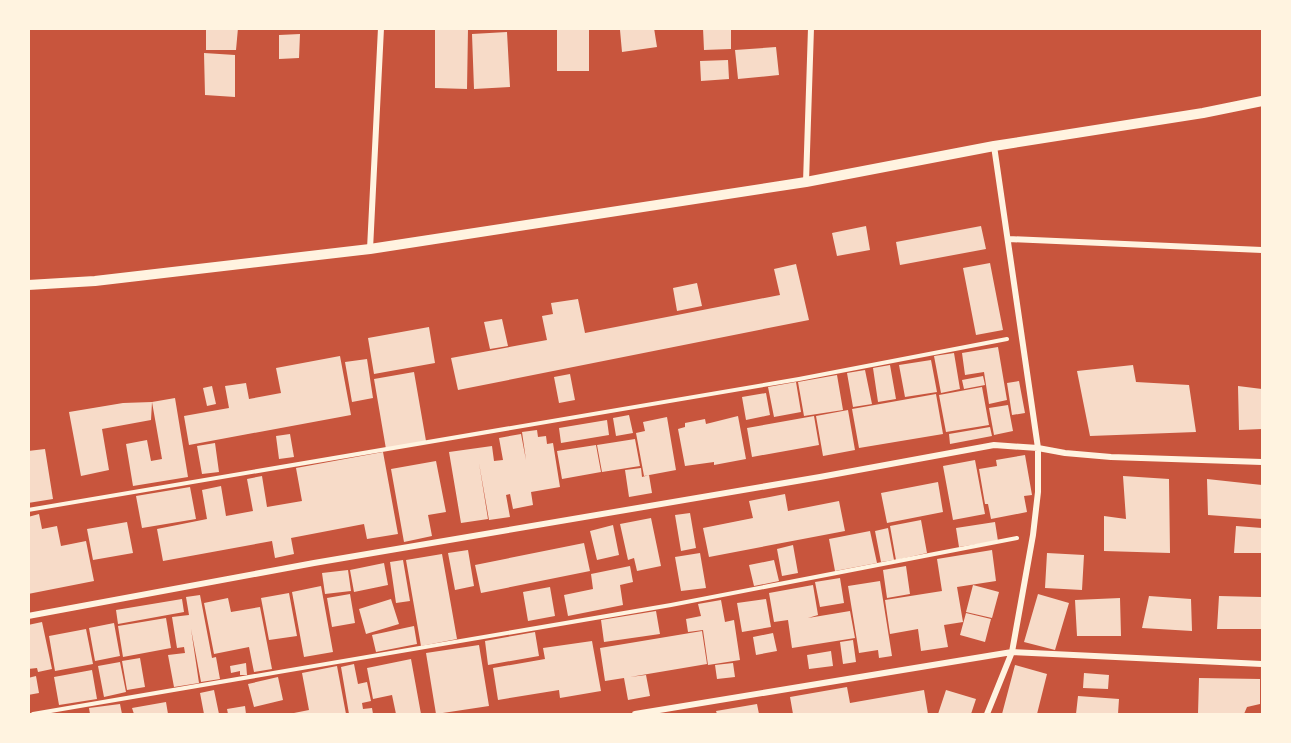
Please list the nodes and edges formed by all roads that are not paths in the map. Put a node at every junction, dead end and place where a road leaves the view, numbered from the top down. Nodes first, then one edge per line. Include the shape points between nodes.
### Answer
1 (381, 28) edge
2 (811, 28) edge
3 (1263, 101) edge
4 (994, 146) junction
5 (806, 182) junction
6 (1009, 239) junction
7 (370, 249) junction
8 (1263, 250) edge
9 (28, 285) edge
10 (1038, 448) junction
11 (1263, 462) edge
12 (28, 616) edge
13 (1011, 652) junction
14 (1263, 664) edge
15 (635, 714) edge
16 (987, 714) edge

1 - 7 street
2 - 5 street
3 - 4 street
4 - 5 street
4 - 6 street
5 - 7 street
6 - 8 street
6 - 10 street
7 - 9 street via 95,281
10 - 11 street via 1111,457
10 - 12 street via 994,446
10 - 13 street via 1033,535
13 - 14 street
13 - 15 street
13 - 16 street

